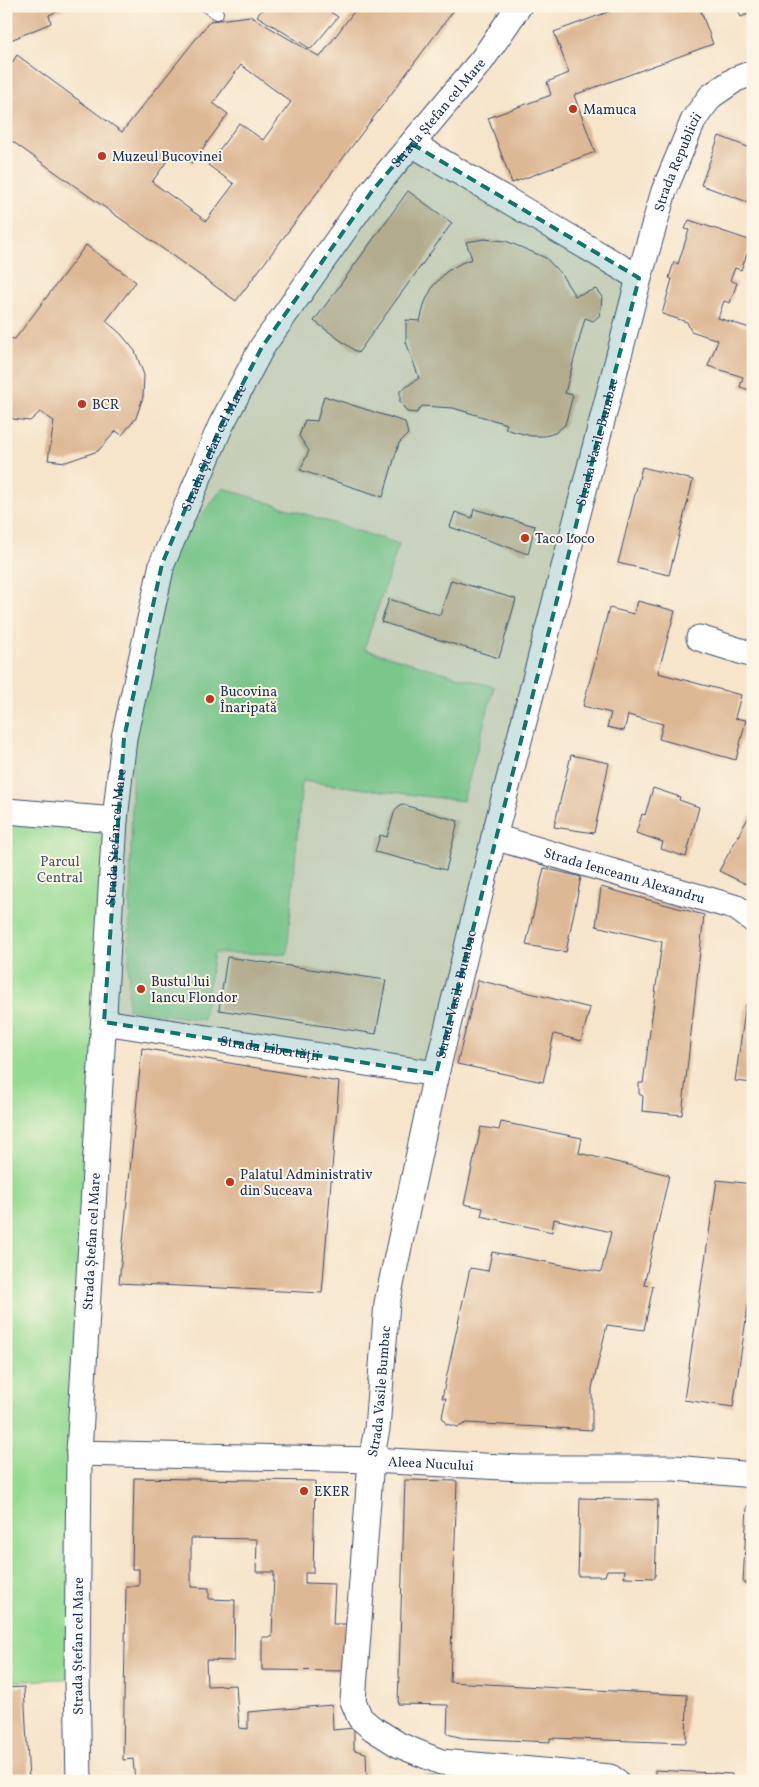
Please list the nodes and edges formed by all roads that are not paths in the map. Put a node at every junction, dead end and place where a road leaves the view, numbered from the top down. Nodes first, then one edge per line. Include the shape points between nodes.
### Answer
1 (519, 6) edge
2 (753, 73) edge
3 (412, 144) junction
4 (640, 278) junction
5 (699, 638) dead end
6 (753, 655) edge
7 (6, 811) edge
8 (116, 820) junction
9 (494, 837) junction
10 (753, 920) edge
11 (104, 1022) junction
12 (436, 1074) junction
13 (79, 1454) junction
14 (371, 1460) junction
15 (753, 1475) edge
16 (79, 1781) edge
17 (616, 1781) edge

1 - 3 street, Strada Ștefan cel Mare via 482,60
2 - 4 street, Strada Republicii via 736,79 711,96 694,119 664,191
3 - 4 street
3 - 8 street, Strada Ștefan cel Mare via 372,191 262,347 221,425 162,564 124,738
4 - 9 street, Strada Vasile Bumbac
5 - 6 street
7 - 8 street
8 - 11 street, Strada Ștefan cel Mare
9 - 10 street, Strada Ienceanu Alexandru via 737,908
9 - 12 street, Strada Vasile Bumbac
11 - 12 street, Strada Libertății
11 - 13 street, Strada Ștefan cel Mare
12 - 14 street, Strada Vasile Bumbac via 387,1302 377,1429
13 - 14 street, Aleea Nucului
13 - 16 street, Strada Ștefan cel Mare
14 - 15 street, Aleea Nucului via 521,1468 674,1468
14 - 17 street, Strada Vasile Bumbac via 353,1701 360,1718 399,1745 441,1762 610,1777

